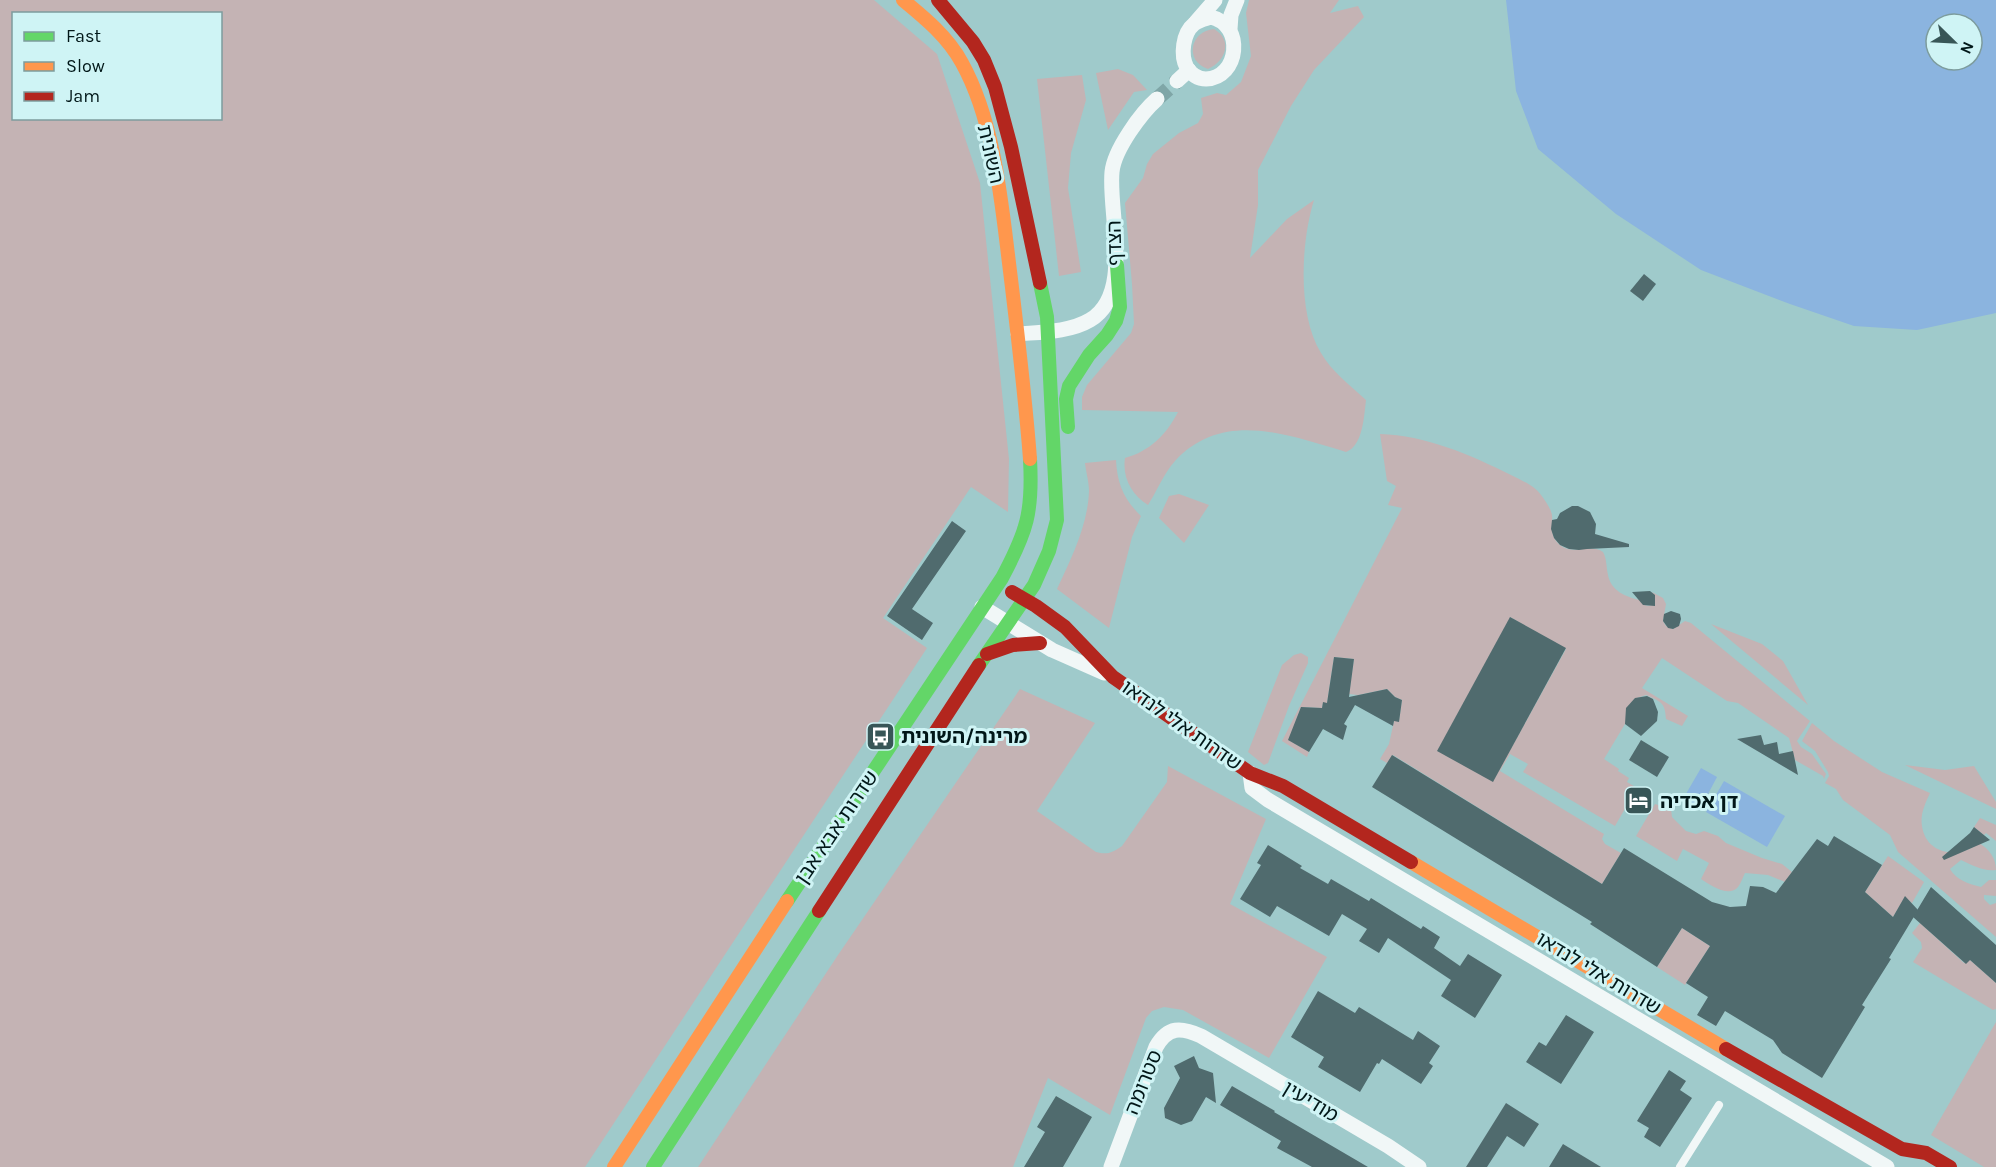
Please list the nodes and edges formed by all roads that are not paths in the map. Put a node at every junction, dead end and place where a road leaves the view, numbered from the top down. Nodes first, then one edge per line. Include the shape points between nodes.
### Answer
1 (903, 0) edge
2 (938, 0) edge
3 (1215, 0) edge
4 (1237, 0) edge
5 (1196, 22) junction
6 (1230, 30) junction
7 (1189, 70) junction
8 (1177, 81) tunnel mouth
9 (1157, 99) tunnel mouth
10 (1117, 265) junction
11 (1046, 331) junction
12 (1018, 334) junction
13 (1068, 435) dead end
14 (1068, 478) dead end
15 (1058, 520) junction
16 (1036, 581) junction
17 (998, 584) junction
18 (1023, 599) junction
19 (982, 607) junction
20 (1045, 613) junction
21 (1009, 623) junction
22 (1040, 643) junction
23 (987, 654) junction
24 (1113, 677) junction
25 (1250, 774) junction
26 (1201, 1036) joint
27 (1719, 1105) dead end
28 (614, 1167) edge
29 (653, 1167) edge
30 (1110, 1167) edge
31 (1419, 1167) edge
32 (1680, 1167) edge
33 (1887, 1167) edge
34 (1950, 1167) edge

1 - 12 street, השונית via 952,46 968,73 991,147 1004,212
2 - 11 street, השונית via 973,42 995,87 1021,192 1047,317
3 - 5 street
4 - 6 street
5 - 6 street via 1220,19
5 - 7 street via 1184,42 1183,54
6 - 7 street via 1233,55 1223,73 1202,79
7 - 8 street
9 - 10 street, הצדף via 1127,136 1112,171
10 - 11 street, הצדף via 1110,293 1096,316 1087,322
10 - 13 street via 1118,314 1069,386
11 - 12 street, הצדף
11 - 15 street, שדרות אבא אבן
12 - 17 street, שדרות אבא אבן via 1028,450 1028,519
14 - 15 street
15 - 16 street, שדרות אבא אבן
16 - 18 street, שדרות אבא אבן
16 - 20 street
17 - 18 street, שדרות אלי לנדאו
17 - 19 street, שדרות אבא אבן
18 - 20 street, שדרות אלי לנדאו
18 - 21 street, שדרות אבא אבן
19 - 21 street, שדרות אלי לנדאו
19 - 28 street, שדרות אבא אבן
20 - 24 street, שדרות אלי לנדאו via 1065,627
21 - 22 street, שדרות אלי לנדאו
21 - 23 street, שדרות אבא אבן
22 - 23 street via 1008,644
22 - 24 street, שדרות אלי לנדאו
23 - 29 street, שדרות אבא אבן
24 - 25 street, שדרות אלי לנדאו
25 - 33 street, שדרות אלי לנדאו via 1252,788 1268,800
25 - 34 street, שדרות אלי לנדאו via 1283,786 1794,1089 1902,1149 1926,1153
26 - 30 street, סטרומה via 1186,1029 1177,1030 1159,1041
26 - 31 street, מודיעין
27 - 32 lane

